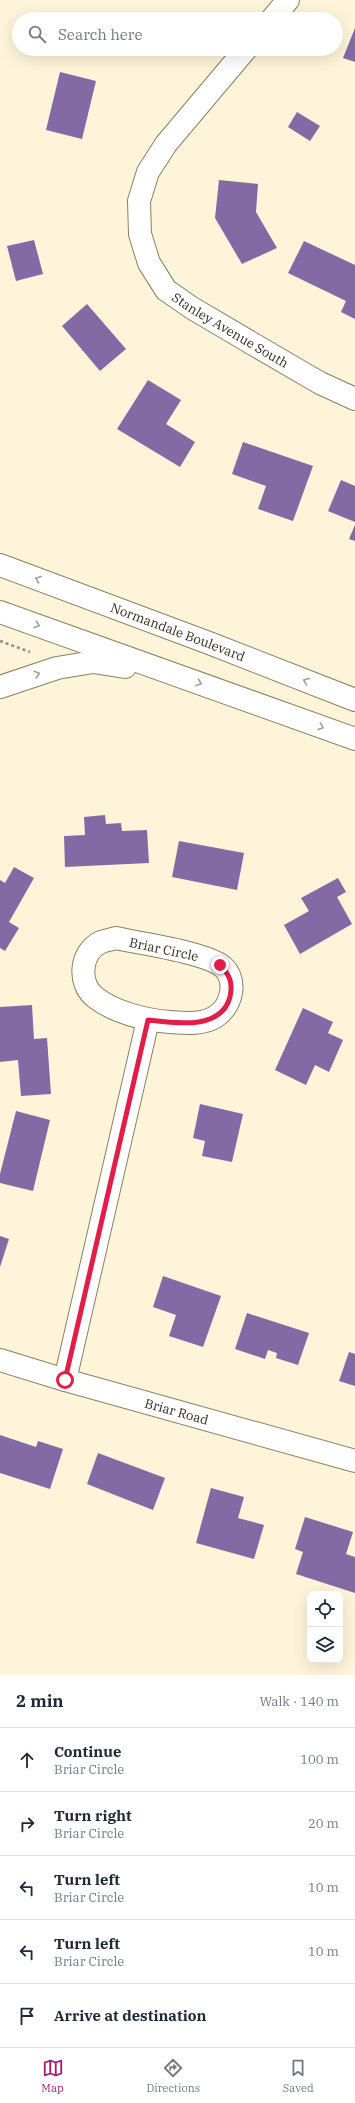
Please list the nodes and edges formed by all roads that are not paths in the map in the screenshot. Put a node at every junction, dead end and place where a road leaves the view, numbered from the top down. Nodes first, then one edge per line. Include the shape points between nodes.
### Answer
1 (288, 0) edge
2 (278, 12) edge
3 (240, 56) edge
4 (355, 399) edge
5 (0, 565) edge
6 (0, 612) edge
7 (174, 675) junction
8 (0, 687) edge
9 (355, 700) edge
10 (355, 739) edge
11 (148, 1020) junction
12 (0, 1360) edge
13 (65, 1380) junction
14 (355, 1461) edge

1 - 2 street
3 - 4 street, Stanley Avenue South via 166,144 148,172 139,201 140,234 149,262 166,290 192,308 320,383
9 -> 5 street, Normandale Boulevard
6 -> 7 street
8 -> 7 street via 57,668 93,662
7 -> 10 street
11 - 11 street, Briar Circle via 96,998 88,989 83,978 84,963 90,951 101,942 116,938 204,957 220,965 230,975 232,989 228,1005 215,1017 197,1023
11 - 13 street
12 - 13 street, Briar Road
13 - 14 street, Briar Road

